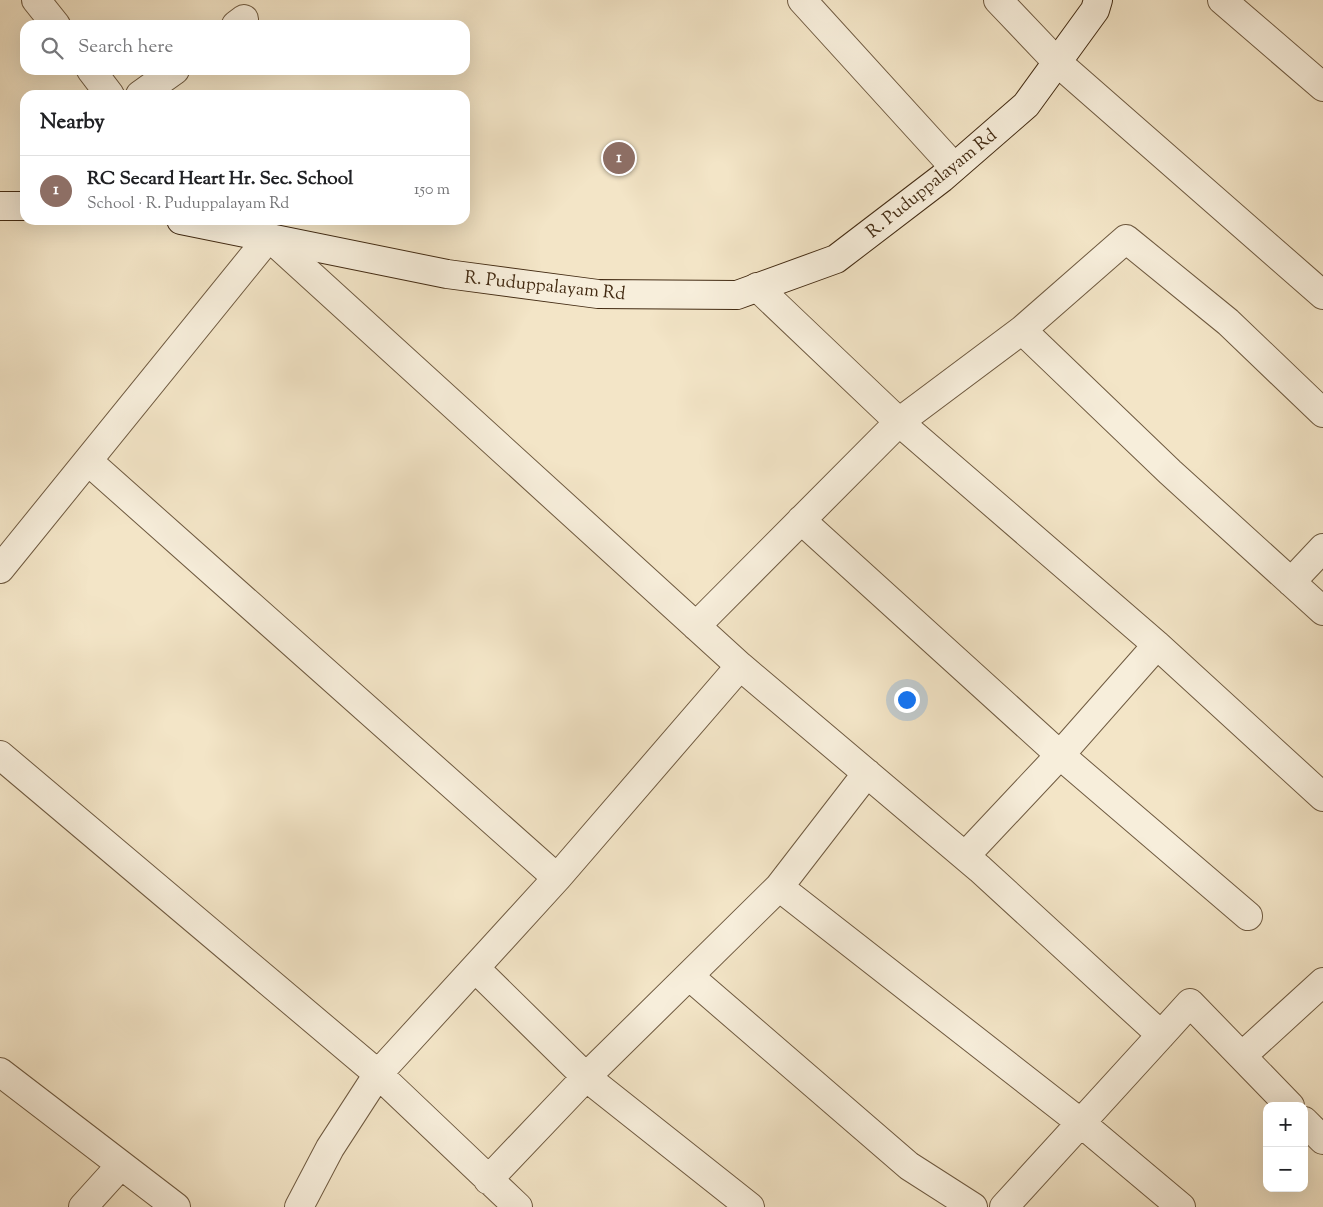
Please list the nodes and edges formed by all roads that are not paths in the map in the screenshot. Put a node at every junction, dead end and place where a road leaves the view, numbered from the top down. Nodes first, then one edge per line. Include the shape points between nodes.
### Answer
1 (36, 0) edge
2 (802, 0) edge
3 (998, 0) edge
4 (1098, 0) edge
5 (1222, 0) edge
6 (52, 20) edge
7 (1057, 62) junction
8 (95, 75) edge
9 (168, 75) edge
10 (1323, 87) edge
11 (106, 90) edge
12 (147, 90) edge
13 (954, 168) junction
14 (0, 206) edge
15 (20, 206) edge
16 (218, 225) edge
17 (269, 237) junction
18 (757, 287) junction
19 (1323, 295) edge
20 (1022, 330) junction
21 (1323, 413) edge
22 (899, 422) junction
23 (88, 461) junction
24 (800, 520) junction
25 (1323, 548) edge
26 (1, 566) edge
27 (1291, 582) junction
28 (1323, 611) edge
29 (696, 626) junction
30 (1157, 645) junction
31 (740, 666) junction
32 (0, 755) edge
33 (1060, 755) junction
34 (867, 773) junction
35 (1323, 797) edge
36 (965, 856) junction
37 (557, 878) junction
38 (778, 887) junction
39 (1248, 916) dead end
40 (475, 968) junction
41 (689, 976) junction
42 (1323, 982) edge
43 (1161, 1034) junction
44 (1242, 1056) junction
45 (0, 1072) edge
46 (378, 1074) junction
47 (586, 1077) junction
48 (1286, 1102) edge
49 (1081, 1123) junction
50 (1308, 1125) edge
51 (1323, 1140) edge
52 (121, 1165) junction
53 (488, 1180) junction
54 (304, 1205) edge
55 (82, 1207) edge
56 (176, 1207) edge
57 (518, 1207) edge
58 (750, 1207) edge
59 (973, 1207) edge
60 (1004, 1207) edge
61 (1181, 1207) edge

1 - 6 street
2 - 13 street
3 - 7 street
4 - 7 street, R. Puduppalayam Rd via 1095,10
5 - 10 street
7 - 13 street, R. Puduppalayam Rd via 1026,105
7 - 19 street
8 - 11 street
9 - 12 street
13 - 18 street, R. Puduppalayam Rd via 836,259
14 - 15 street
16 - 17 street, R. Puduppalayam Rd
17 - 18 street, R. Puduppalayam Rd via 447,274 598,294 737,295
17 - 23 street
17 - 29 street
18 - 22 street
20 - 21 street via 1126,239 1228,322
20 - 22 street
20 - 27 street
22 - 24 street
22 - 30 street
23 - 26 street
23 - 37 street
24 - 29 street
24 - 33 street
25 - 27 street
27 - 28 street
29 - 31 street
30 - 33 street
30 - 35 street
31 - 34 street
31 - 37 street
32 - 46 street
33 - 36 street
33 - 39 street
34 - 36 street
34 - 38 street
36 - 43 street
37 - 40 street
38 - 41 street
38 - 49 street
40 - 46 street
40 - 47 street
41 - 47 street
41 - 59 street via 909,1166
42 - 44 street
43 - 44 street via 1190,1003
43 - 49 street
44 - 48 street
45 - 52 street
46 - 53 street
46 - 54 street via 330,1148
47 - 53 street
47 - 58 street
49 - 60 street
49 - 61 street
50 - 51 street
52 - 55 street
52 - 56 street
53 - 57 street

